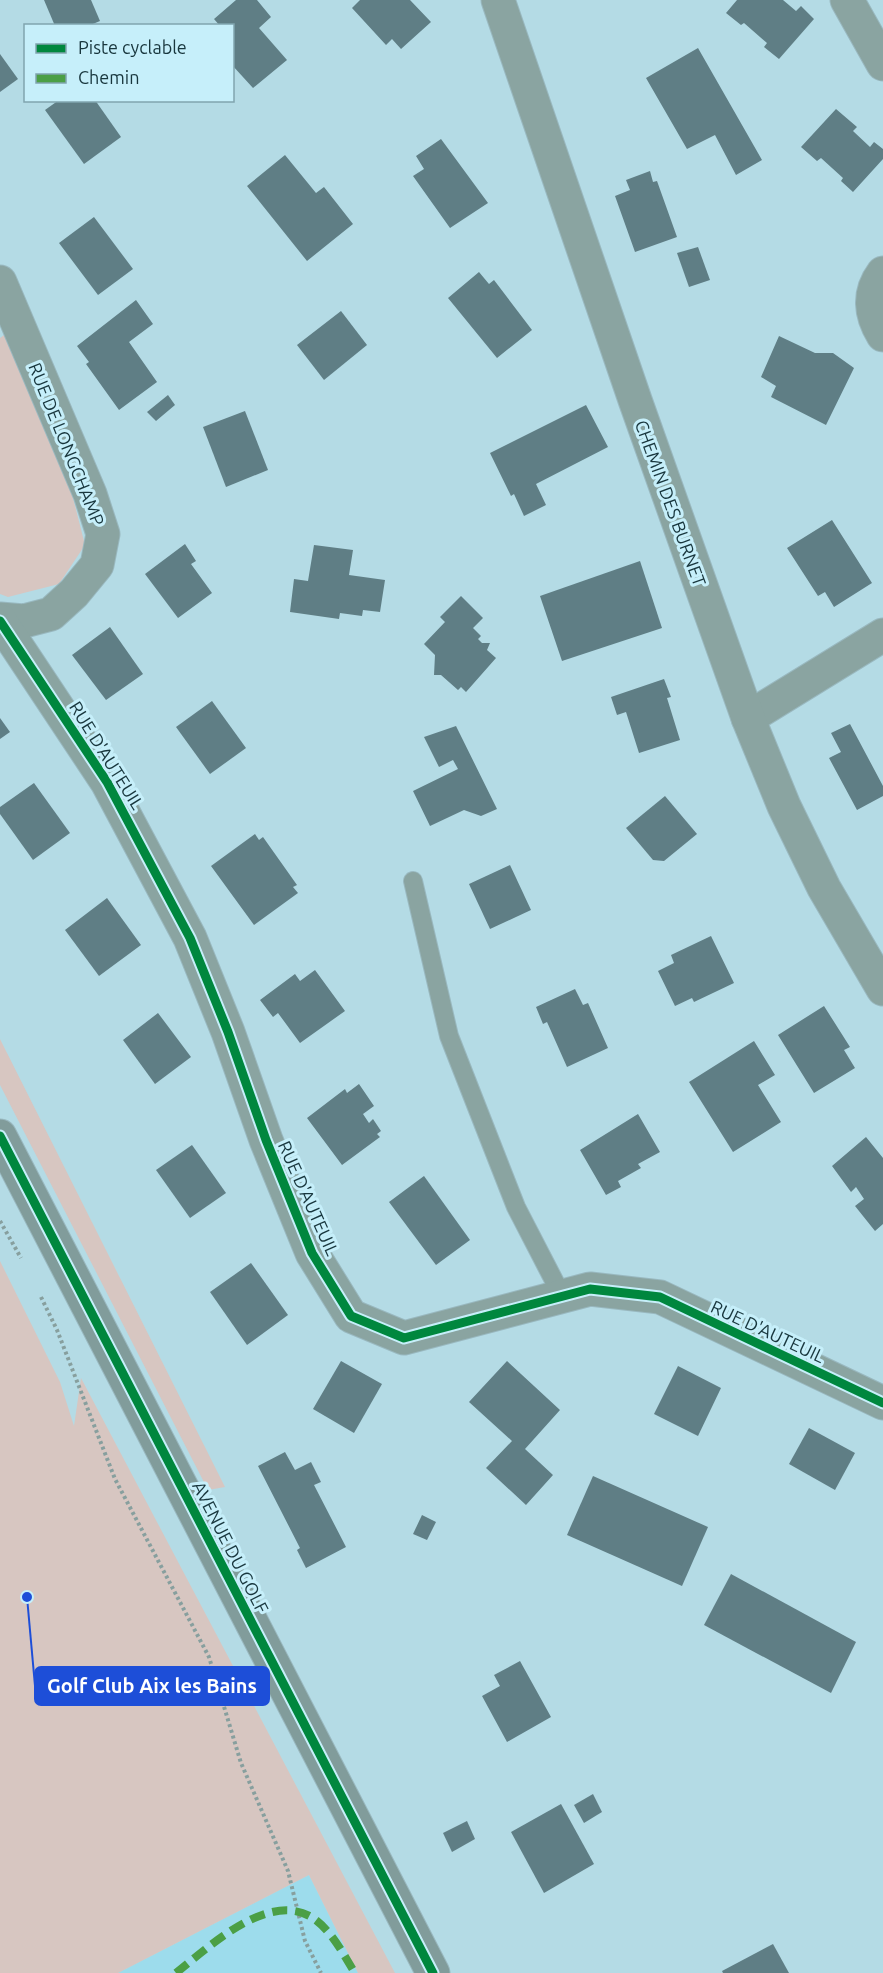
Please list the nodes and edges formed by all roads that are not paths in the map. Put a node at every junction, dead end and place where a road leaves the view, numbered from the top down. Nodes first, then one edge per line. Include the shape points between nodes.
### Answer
1 (498, 0) edge
2 (847, 0) edge
3 (883, 64) edge
4 (883, 273) edge
5 (0, 282) edge
6 (883, 335) edge
7 (0, 620) edge
8 (883, 635) edge
9 (748, 718) junction
10 (413, 881) dead end
11 (883, 988) edge
12 (0, 1136) edge
13 (562, 1296) junction
14 (883, 1403) edge
15 (433, 1973) edge

1 - 9 street, CHEMIN DES BURNET
2 - 3 street
4 - 6 street via 874,284 871,310
5 - 7 street, RUE DE LONGCHAMP via 90,494 103,534 97,565 51,614 24,621
7 - 13 street, RUE D'AUTEUIL via 107,782 190,938 312,1253 351,1316 404,1338
8 - 9 street
9 - 11 street, CHEMIN DES BURNET via 784,806 824,888
10 - 13 lane via 449,1036 516,1207
12 - 15 main road, AVENUE DU GOLF
13 - 14 street, RUE D'AUTEUIL via 590,1289 660,1298

